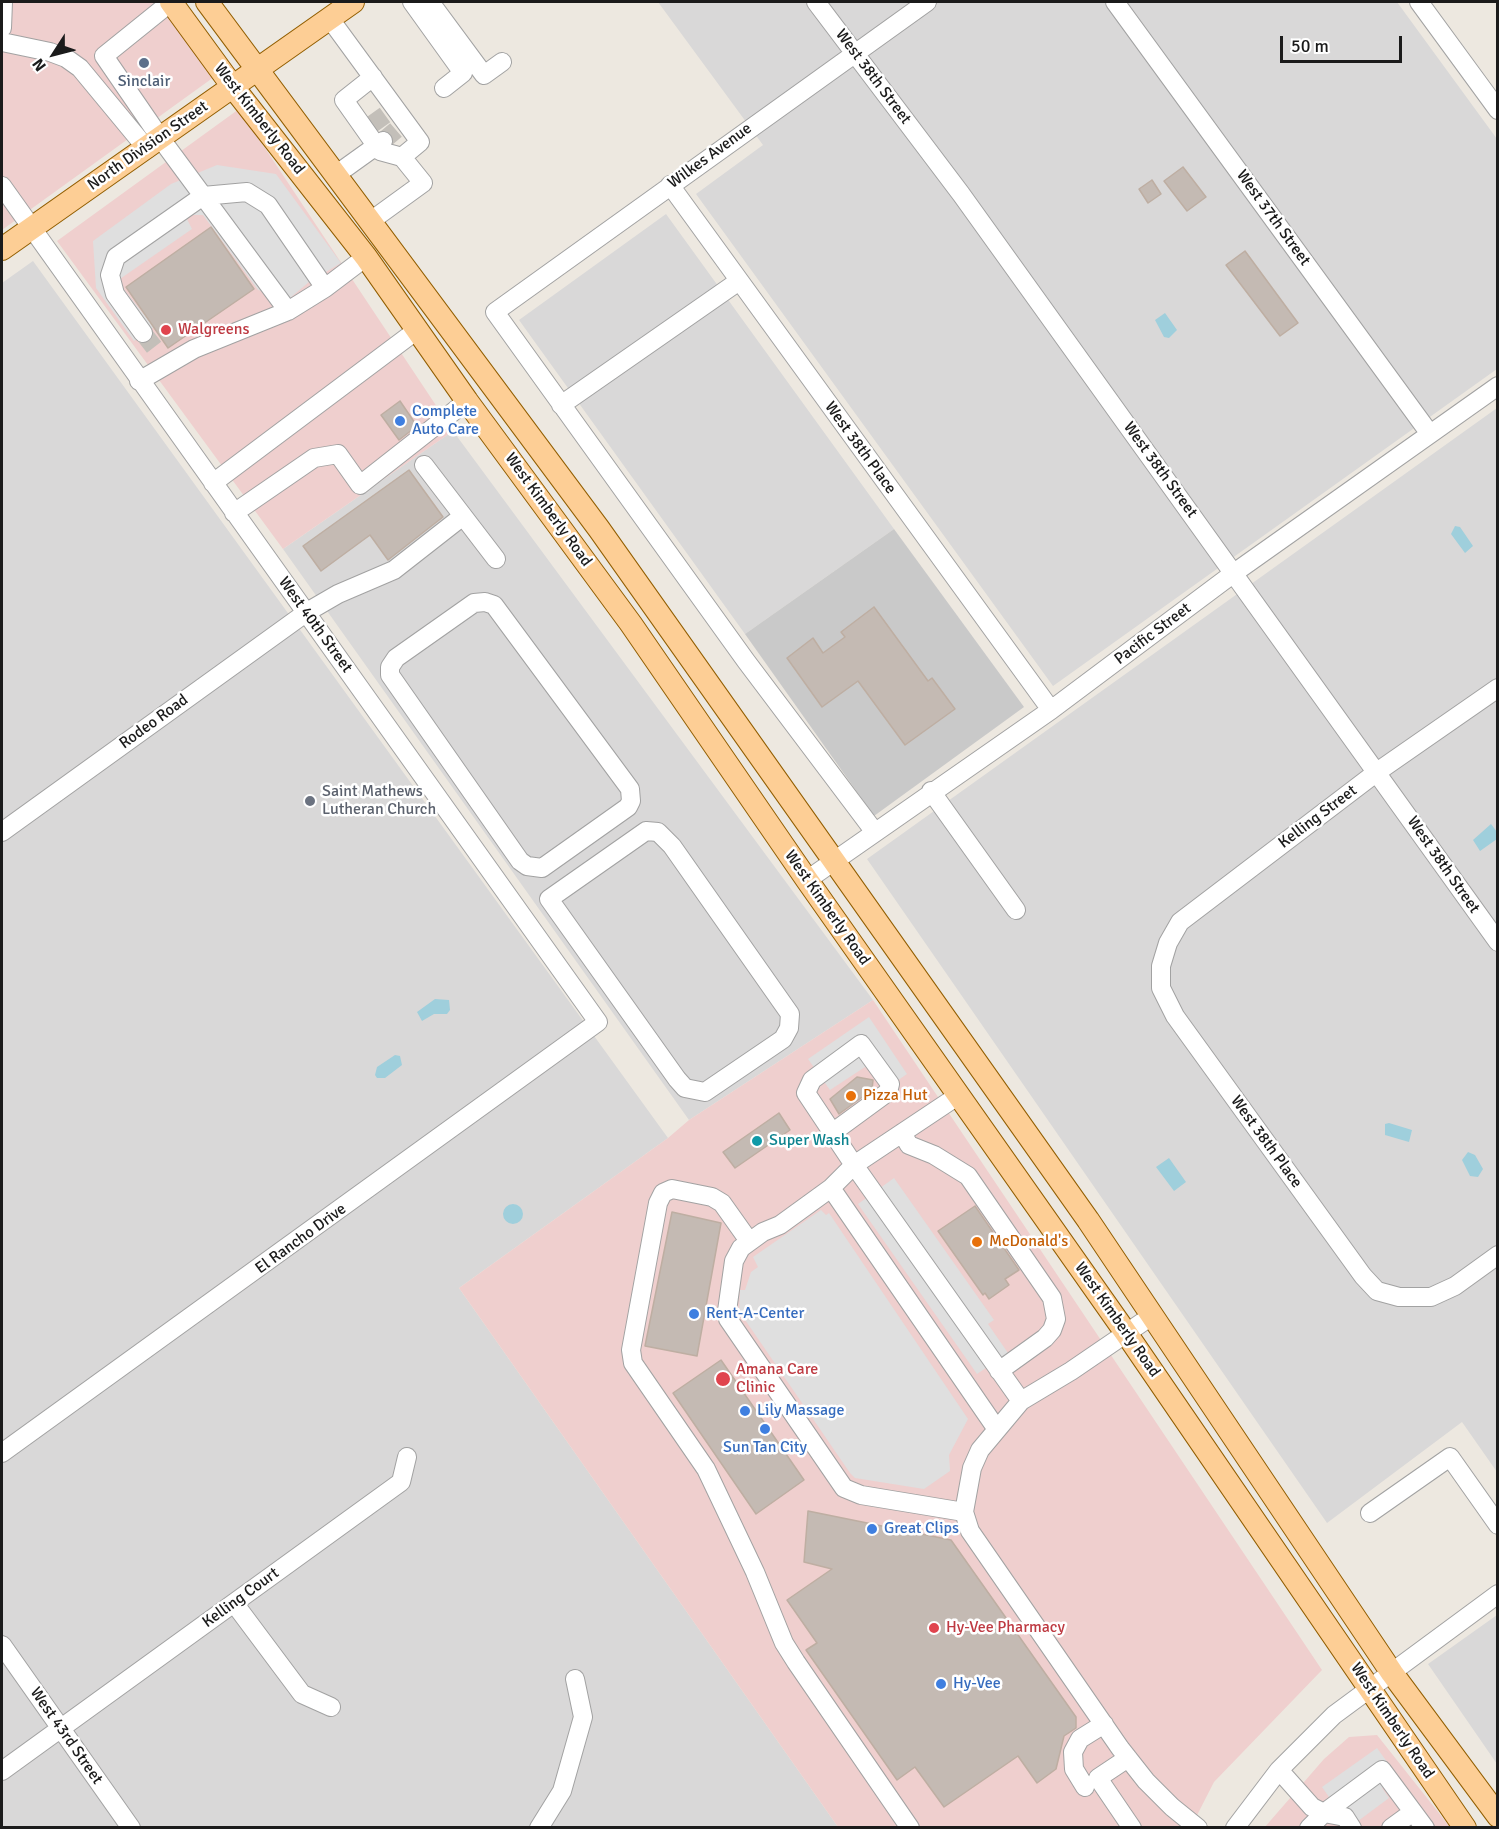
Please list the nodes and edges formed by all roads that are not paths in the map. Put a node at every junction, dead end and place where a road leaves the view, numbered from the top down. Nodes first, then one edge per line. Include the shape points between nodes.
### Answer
1 (3, 2) edge
2 (171, 2) edge
3 (207, 2) edge
4 (353, 2) edge
5 (412, 2) edge
6 (430, 2) edge
7 (816, 2) edge
8 (927, 2) edge
9 (1115, 2) edge
10 (1419, 2) edge
11 (330, 19) junction
12 (2, 28) edge
13 (2, 42) edge
14 (854, 53) junction
15 (502, 62) dead end
16 (258, 69) junction
17 (373, 77) junction
18 (233, 87) junction
19 (444, 88) dead end
20 (1497, 110) edge
21 (379, 119) junction
22 (390, 135) junction
23 (154, 144) junction
24 (402, 157) junction
25 (337, 174) junction
26 (670, 185) junction
27 (2, 186) edge
28 (203, 196) junction
29 (372, 220) junction
30 (32, 227) junction
31 (2, 249) edge
32 (366, 257) junction
33 (739, 281) junction
34 (326, 288) junction
35 (288, 311) junction
36 (417, 330) junction
37 (143, 333) tunnel mouth
38 (139, 381) junction
39 (1497, 386) edge
40 (467, 401) junction
41 (561, 405) junction
42 (1430, 434) junction
43 (424, 465) dead end
44 (213, 483) junction
45 (234, 513) junction
46 (463, 516) junction
47 (496, 559) dead end
48 (1234, 573) junction
49 (307, 612) junction
50 (1497, 688) edge
51 (1051, 710) junction
52 (425, 727) junction
53 (400, 746) junction
54 (1377, 772) junction
55 (931, 791) junction
56 (874, 831) junction
57 (2, 832) edge
58 (834, 860) junction
59 (807, 879) junction
60 (549, 899) junction
61 (1016, 910) dead end
62 (521, 913) junction
63 (1497, 942) edge
64 (1161, 966) joint
65 (598, 1022) joint
66 (959, 1095) junction
67 (832, 1133) junction
68 (902, 1133) junction
69 (854, 1165) junction
70 (831, 1188) junction
71 (749, 1241) junction
72 (1497, 1256) edge
73 (1153, 1315) junction
74 (1126, 1333) junction
75 (999, 1371) junction
76 (1021, 1401) junction
77 (996, 1428) junction
78 (2, 1453) edge
79 (407, 1457) dead end
80 (964, 1512) junction
81 (1371, 1513) dead end
82 (1497, 1525) edge
83 (1497, 1594) edge
84 (234, 1603) junction
85 (2, 1645) edge
86 (1392, 1673) junction
87 (575, 1679) dead end
88 (1370, 1687) junction
89 (331, 1707) dead end
90 (1104, 1724) junction
91 (61, 1729) junction
92 (1128, 1758) junction
93 (1279, 1770) junction
94 (2, 1771) edge
95 (1085, 1787) dead end
96 (1413, 1812) junction
97 (1324, 1813) junction
98 (1497, 1816) edge
99 (131, 1827) edge
100 (539, 1827) edge
101 (910, 1827) edge
102 (1132, 1827) edge
103 (1198, 1827) edge
104 (1235, 1827) edge
105 (1309, 1827) edge
106 (1338, 1827) edge
107 (1352, 1827) edge
108 (1391, 1827) edge
109 (1425, 1827) edge
110 (1465, 1827) edge

1 - 12 street
2 - 18 main road, West Kimberly Road
2 - 23 street via 104,56
3 - 16 main road, West Kimberly Road
4 - 11 main road, North Division Street
5 - 19 street via 463,73
6 - 15 street via 484,75
7 - 14 street, West 38th Street
8 - 14 street, Wilkes Avenue
9 - 42 street, West 37th Street
10 - 20 street
11 - 16 main road, North Division Street
11 - 17 street
13 - 23 street via 66,58
14 - 26 street, Wilkes Avenue
14 - 48 street, West 38th Street via 961,194
16 - 18 main road, North Division Street
16 - 25 main road, West Kimberly Road
17 - 21 street
17 - 21 street via 344,100
18 - 23 main road, North Division Street
18 - 32 main road, West Kimberly Road
21 - 22 street
21 - 22 street
22 - 24 street via 380,151
22 - 24 street via 420,142
22 - 25 street
23 - 28 street
23 - 30 main road, North Division Street
24 - 29 street via 423,183
25 - 29 main road, West Kimberly Road
26 - 33 street, West 38th Place
26 - 41 street, Wilkes Avenue via 495,312
27 - 30 street, West 40th Street
28 - 34 street via 247,192 267,205
28 - 35 street
28 - 37 street via 116,258 110,275 115,294
29 - 58 main road, West Kimberly Road via 599,529
30 - 31 main road, North Division Street
30 - 38 street, West 40th Street
32 - 34 street
32 - 36 main road, West Kimberly Road
33 - 41 street
33 - 51 street, West 38th Place
34 - 35 street
35 - 38 street via 194,349 161,358
36 - 40 main road, West Kimberly Road
36 - 44 street
38 - 44 street, West 40th Street
39 - 42 street, Pacific Street
40 - 45 street via 360,485 338,454 314,458
40 - 59 main road, West Kimberly Road via 631,624
41 - 56 street
42 - 48 street, Pacific Street
43 - 46 street
44 - 45 street, West 40th Street
45 - 49 street, West 40th Street
46 - 47 street
46 - 49 street, Rodeo Road via 394,570
48 - 51 street, Pacific Street
48 - 54 street, West 38th Street
49 - 53 street, West 40th Street
49 - 57 street, Rodeo Road
50 - 54 street, Kelling Street
51 - 55 street, Pacific Street
52 - 52 street via 527,866 542,868 631,801 630,789 494,605 474,603 396,658 390,667 390,675
52 - 53 street
53 - 62 street, West 40th Street
54 - 63 street, West 38th Street
54 - 64 street, Kelling Street via 1180,922
55 - 56 street, Pacific Street
55 - 61 street
56 - 58 street, Pacific Street
58 - 59 street, Pacific Street
58 - 73 main road, West Kimberly Road
59 - 66 main road, West Kimberly Road
60 - 60 street via 685,1088 705,1092 783,1039 790,1014 672,846 658,832 638,834
60 - 62 street
62 - 65 street, West 40th Street
64 - 72 street, West 38th Place via 1161,988 1189,1035 1377,1291 1399,1298 1431,1297 1455,1286
65 - 78 street, El Rancho Drive
66 - 68 street
66 - 74 main road, West Kimberly Road
67 - 67 street via 888,1092 890,1084 861,1044 812,1080 806,1093
67 - 69 street
68 - 69 street
68 - 75 street via 909,1145 969,1176 1052,1298 1056,1319 1052,1330
69 - 70 street
69 - 75 street
70 - 71 street via 780,1225
70 - 77 street
71 - 80 street via 734,1261 728,1319 844,1488 861,1495
71 - 101 street via 722,1203 712,1197 672,1189 663,1194 658,1203 631,1350 633,1363 706,1469 784,1643
73 - 74 street
73 - 86 main road, West Kimberly Road
74 - 76 street
74 - 88 main road, West Kimberly Road
75 - 76 street
76 - 77 street
77 - 80 street via 972,1468
79 - 84 street, Kelling Court via 401,1482
80 - 90 street via 970,1531
81 - 82 street via 1450,1457
83 - 86 street
84 - 89 street via 302,1694
84 - 91 street, Kelling Court
85 - 91 street, West 43rd Street
86 - 88 street
86 - 98 main road, West Kimberly Road
87 - 100 street via 583,1717 562,1791
88 - 93 street via 1334,1715
88 - 110 main road, West Kimberly Road
90 - 92 street
90 - 95 street via 1080,1739 1073,1752 1074,1768
91 - 94 street
91 - 99 street, West 43rd Street
92 - 102 street via 1098,1778
92 - 103 street via 1172,1807
93 - 97 street via 1312,1807
93 - 104 street
96 - 97 street via 1383,1770
96 - 108 street
96 - 109 street
97 - 105 street
97 - 106 street
97 - 107 street via 1345,1818

